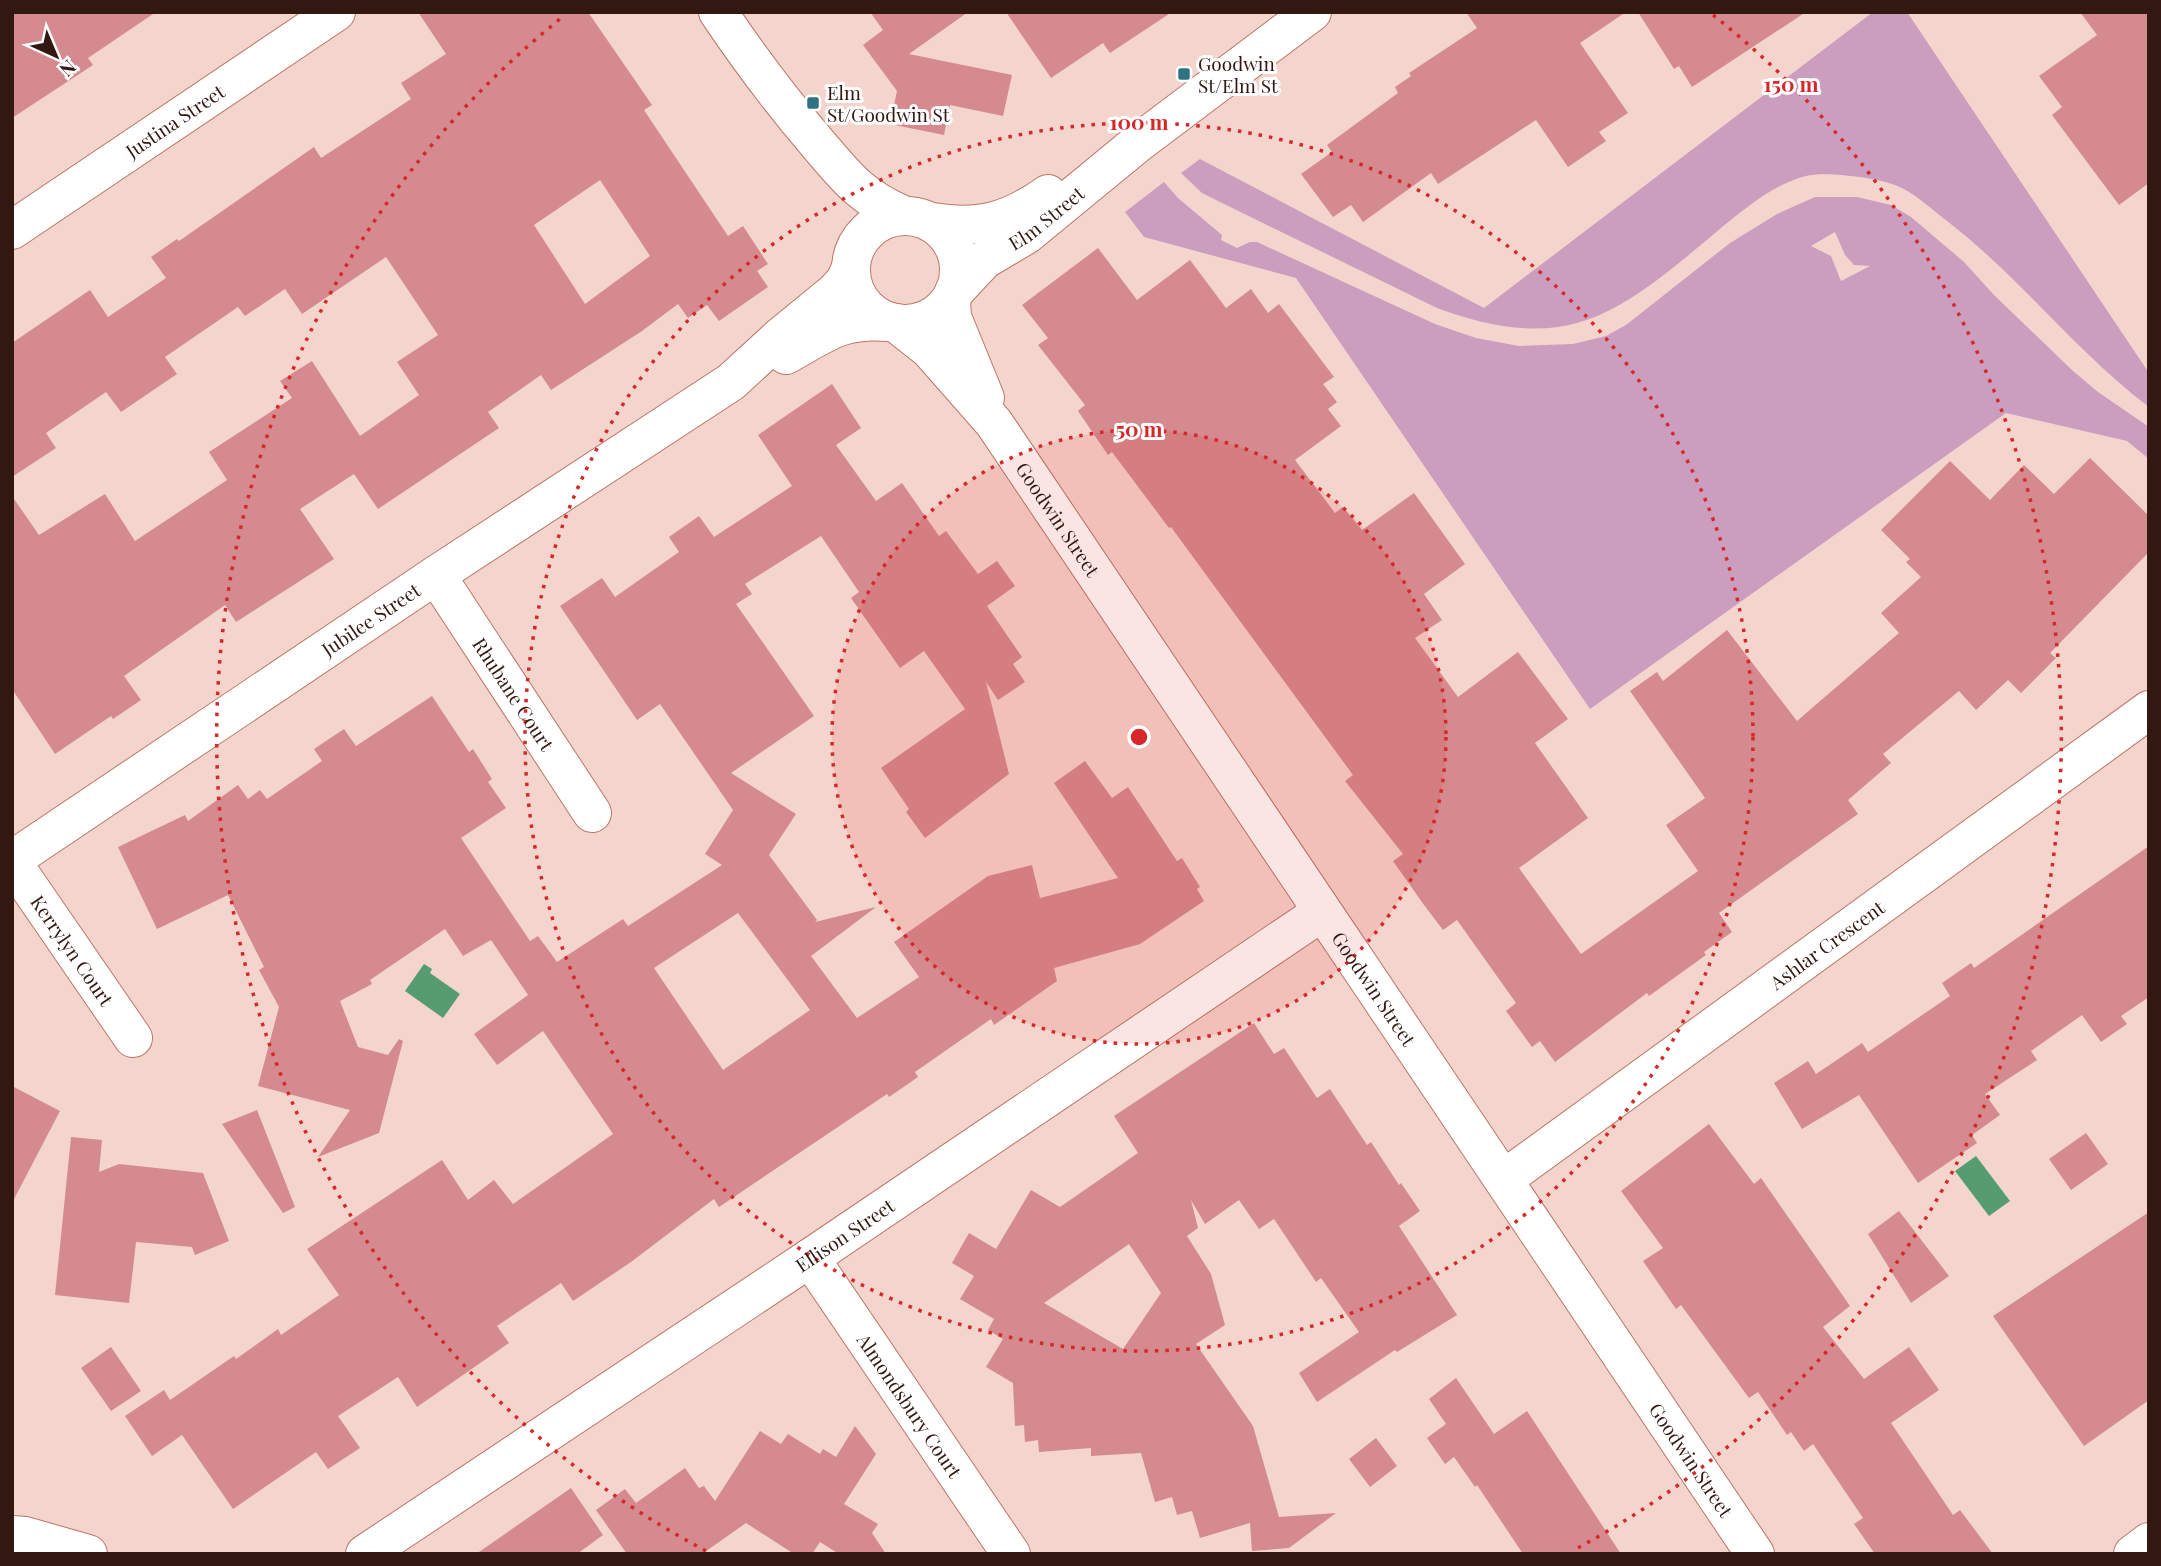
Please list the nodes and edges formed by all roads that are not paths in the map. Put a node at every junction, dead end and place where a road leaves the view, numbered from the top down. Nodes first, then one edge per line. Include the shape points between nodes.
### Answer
1 (337, 12) edge
2 (718, 12) edge
3 (1312, 12) edge
4 (763, 79) junction
5 (1138, 143) junction
6 (917, 219) junction
7 (12, 230) edge
8 (854, 256) junction
9 (953, 295) junction
10 (892, 322) junction
11 (731, 382) junction
12 (994, 423) junction
13 (436, 575) junction
14 (2149, 710) edge
15 (592, 813) dead end
16 (12, 861) edge
17 (1322, 912) junction
18 (133, 1038) dead end
19 (1504, 1179) junction
20 (810, 1258) junction
21 (12, 1535) edge
22 (2149, 1542) edge
23 (88, 1554) edge
24 (365, 1554) edge
25 (1011, 1554) edge
26 (1755, 1554) edge
27 (2133, 1554) edge

1 - 7 street, Justina Street
2 - 4 street
3 - 5 street, Elm Street
4 - 6 street via 848,180 871,200
4 - 8 street via 852,226
5 - 6 street, Elm Street via 994,222 964,226
5 - 9 street, Elm Street via 1026,235 984,260
6 - 8 street via 877,222 863,234
6 - 9 street via 952,241 959,259
8 - 10 street via 851,281 858,299 872,314
8 - 11 street, Jubilee Street via 845,281 835,292
9 - 10 street via 926,320
9 - 12 street, Goodwin Street via 952,317
10 - 11 street, Jubilee Street via 841,325
10 - 12 street, Goodwin Street via 934,355
11 - 13 street, Jubilee Street
12 - 17 street, Goodwin Street
13 - 15 street, Rhubane Court
13 - 16 street, Jubilee Street
14 - 19 street, Ashlar Crescent
16 - 18 street, Kerrylyn Court
17 - 19 street, Goodwin Street
17 - 20 street, Ellison Street
19 - 26 street, Goodwin Street
20 - 24 street, Ellison Street
20 - 25 street, Almondsbury Court
21 - 23 street
22 - 27 street

